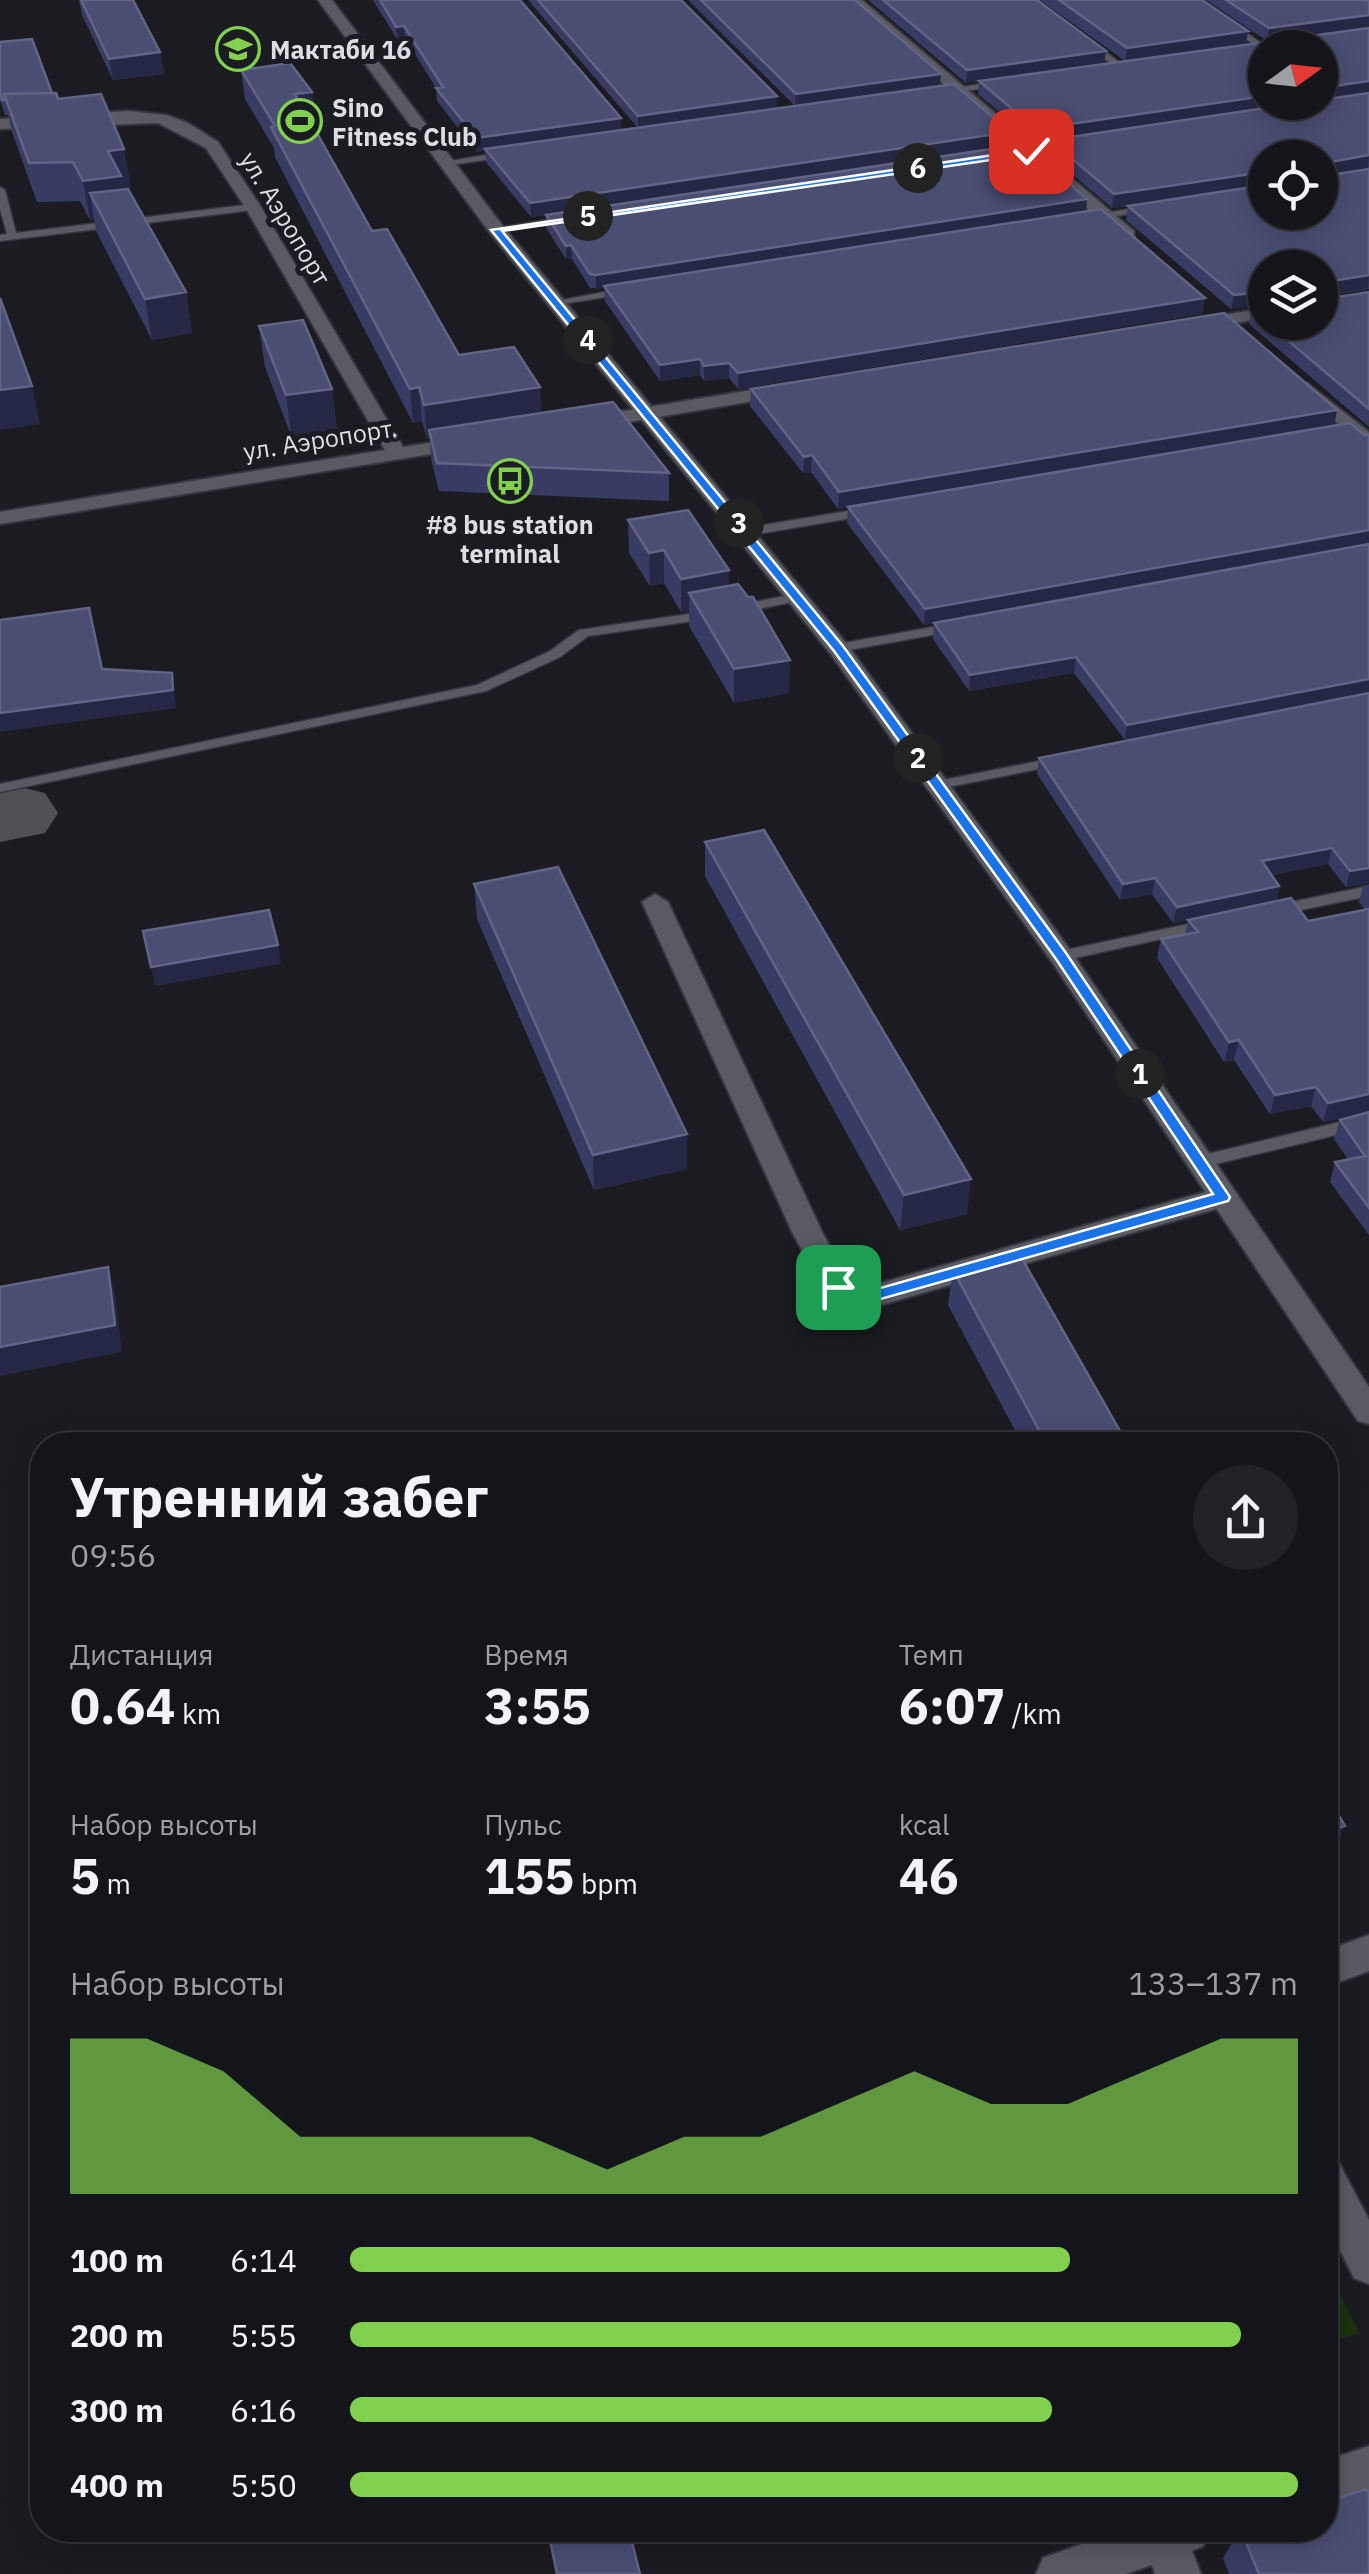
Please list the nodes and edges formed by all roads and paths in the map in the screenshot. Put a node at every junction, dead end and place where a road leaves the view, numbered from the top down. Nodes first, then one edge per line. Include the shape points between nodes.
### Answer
1 (325, 0) edge
2 (853, 0) edge
3 (1193, 0) edge
4 (1074, 33) edge
5 (1248, 37) edge
6 (1245, 49) edge
7 (1248, 49) edge
8 (1138, 64) edge
9 (1120, 66) junction
10 (1102, 68) edge
11 (1011, 82) edge
12 (956, 90) junction
13 (938, 92) edge
14 (0, 124) edge
15 (1050, 148) edge
16 (1031, 151) junction
17 (520, 152) edge
18 (1012, 154) edge
19 (444, 163) junction
20 (0, 190) edge
21 (253, 207) junction
22 (1158, 207) edge
23 (1105, 215) junction
24 (591, 216) edge
25 (1086, 218) edge
26 (496, 230) junction
27 (6, 237) edge
28 (1146, 250) edge
29 (635, 290) edge
30 (557, 302) junction
31 (1248, 317) edge
32 (1169, 329) edge
33 (1298, 381) edge
34 (802, 388) edge
35 (648, 413) junction
36 (570, 426) edge
37 (1353, 435) edge
38 (493, 438) edge
39 (397, 454) junction
40 (886, 508) edge
41 (0, 518) edge
42 (746, 532) junction
43 (798, 598) junction
44 (977, 623) edge
45 (838, 648) junction
46 (1075, 758) edge
47 (938, 785) junction
48 (0, 788) edge
49 (1369, 891) edge
50 (656, 902) dead end
51 (1254, 915) edge
52 (1215, 923) edge
53 (1061, 956) junction
54 (1369, 1121) edge
55 (1198, 1162) junction
56 (1222, 1197) junction
57 (1360, 1383) edge
58 (1369, 1412) edge
59 (1369, 1952) edge
60 (1338, 1964) edge
61 (1338, 2202) edge
62 (1369, 2262) edge
63 (1369, 2468) edge
64 (1338, 2479) edge
65 (1171, 2543) edge
66 (1059, 2574) edge

1 - 19 street
2 - 12 street
3 - 5 lane
4 - 9 lane
6 - 7 lane
8 - 9 lane
9 - 10 lane
11 - 12 lane
12 - 13 lane
12 - 16 street
14 - 21 street, ул. Аэропорт via 160,118 212,145
15 - 16 lane
16 - 18 lane
16 - 23 street
17 - 19 lane
19 - 26 street
20 - 27 lane
21 - 27 lane
21 - 39 street, ул. Аэропорт
22 - 23 lane
23 - 25 lane
23 - 28 street
24 - 26 lane
26 - 30 street
29 - 30 lane
30 - 35 street
31 - 32 street
33 - 37 street
34 - 35 street
35 - 36 street
35 - 42 street
38 - 39 street, ул. Аэропорт.
39 - 41 street, ул. Аэропорт.
40 - 42 lane
42 - 43 street
43 - 45 street
43 - 48 lane via 584,633 555,654 480,688
44 - 45 lane
45 - 47 street
46 - 47 lane
47 - 53 street
49 - 51 lane
50 - 56 street via 838,1287 870,1296
52 - 53 lane
53 - 55 street
54 - 55 lane
55 - 56 street
56 - 57 street
57 - 58 street
59 - 60 street
61 - 62 street
63 - 64 street
65 - 66 street

